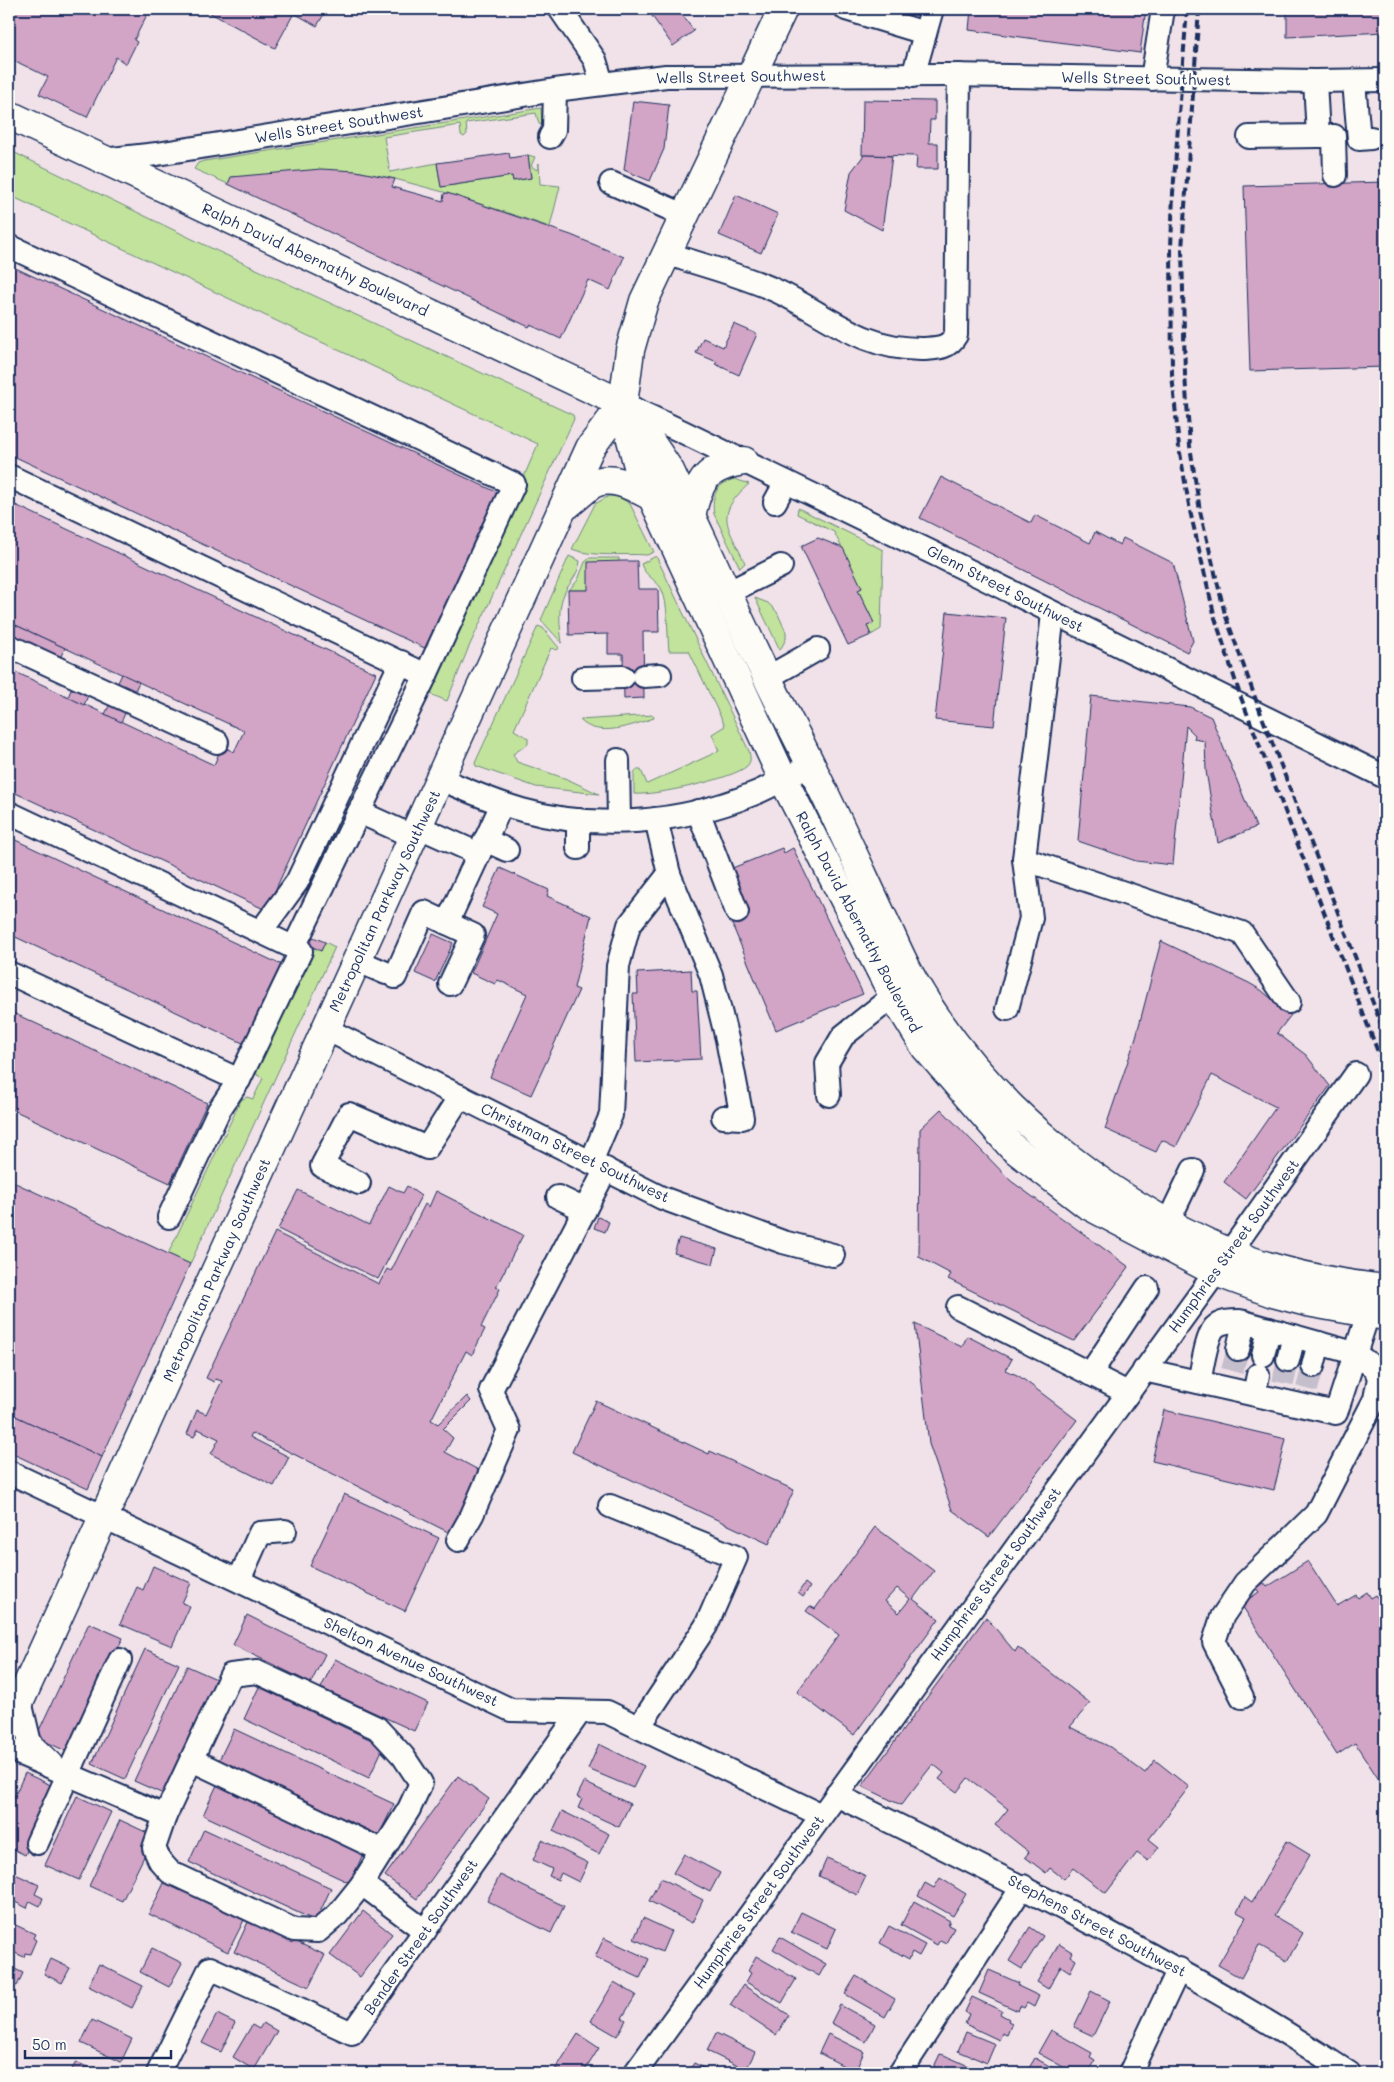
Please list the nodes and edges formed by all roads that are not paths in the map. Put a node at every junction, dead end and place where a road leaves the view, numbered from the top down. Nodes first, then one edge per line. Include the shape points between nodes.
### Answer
1 (560, 9) edge
2 (846, 9) edge
3 (932, 9) edge
4 (1163, 9) edge
5 (777, 16) edge
6 (925, 33) junction
7 (959, 75) junction
8 (913, 76) junction
9 (750, 77) junction
10 (1152, 79) junction
11 (1385, 80) edge
12 (1315, 81) junction
13 (1354, 82) junction
14 (602, 83) junction
15 (555, 90) junction
16 (9, 115) edge
17 (1318, 136) junction
18 (550, 137) dead end
19 (1249, 137) dead end
20 (1371, 138) dead end
21 (102, 160) junction
22 (1334, 175) dead end
23 (611, 183) dead end
24 (684, 216) junction
25 (9, 246) edge
26 (666, 254) junction
27 (622, 404) junction
28 (744, 461) junction
29 (9, 476) edge
30 (786, 482) junction
31 (651, 496) junction
32 (775, 502) dead end
33 (562, 510) junction
34 (692, 516) junction
35 (781, 566) dead end
36 (727, 593) junction
37 (1053, 614) junction
38 (9, 646) edge
39 (818, 649) dead end
40 (400, 662) junction
41 (426, 675) junction
42 (642, 676) dead end
43 (583, 678) dead end
44 (767, 678) junction
45 (217, 742) dead end
46 (618, 760) dead end
47 (811, 765) junction
48 (1385, 777) edge
49 (441, 779) junction
50 (783, 779) junction
51 (502, 804) junction
52 (359, 812) junction
53 (698, 812) junction
54 (9, 813) edge
55 (656, 819) junction
56 (578, 820) junction
57 (619, 820) junction
58 (416, 832) junction
59 (482, 847) junction
60 (578, 848) dead end
61 (507, 850) dead end
62 (1024, 859) junction
63 (669, 874) junction
64 (737, 912) dead end
65 (447, 923) junction
66 (261, 932) junction
67 (294, 947) junction
68 (358, 961) junction
69 (9, 973) edge
70 (450, 984) dead end
71 (903, 988) junction
72 (1289, 1002) dead end
73 (1007, 1009) dead end
74 (326, 1029) junction
75 (1356, 1074) dead end
76 (239, 1080) junction
77 (829, 1095) dead end
78 (460, 1096) junction
79 (723, 1117) dead end
80 (598, 1166) junction
81 (1193, 1170) dead end
82 (359, 1183) dead end
83 (558, 1197) dead end
84 (584, 1210) junction
85 (169, 1217) dead end
86 (1168, 1222) junction
87 (833, 1255) dead end
88 (1222, 1263) junction
89 (1147, 1288) dead end
90 (1385, 1289) edge
91 (958, 1307) dead end
92 (1377, 1315) edge
93 (1244, 1322) junction
94 (1269, 1329) junction
95 (1294, 1336) junction
96 (1319, 1343) junction
97 (1238, 1349) tunnel mouth
98 (1354, 1353) junction
99 (1288, 1360) tunnel mouth
100 (1313, 1366) tunnel mouth
101 (1144, 1370) junction
102 (1090, 1374) junction
103 (1258, 1375) junction
104 (1199, 1382) junction
105 (1128, 1393) junction
106 (9, 1472) edge
107 (610, 1506) dead end
108 (104, 1516) junction
109 (284, 1531) dead end
110 (458, 1540) dead end
111 (239, 1580) junction
112 (120, 1660) dead end
113 (1242, 1697) dead end
114 (580, 1712) junction
115 (14, 1713) edge
116 (639, 1728) junction
117 (9, 1749) edge
118 (192, 1760) junction
119 (64, 1772) junction
120 (836, 1795) junction
121 (821, 1815) junction
122 (165, 1816) junction
123 (37, 1843) dead end
124 (383, 1851) junction
125 (362, 1884) junction
126 (1023, 1886) junction
127 (425, 1931) junction
128 (1179, 1969) junction
129 (158, 2073) edge
130 (635, 2073) edge
131 (900, 2073) edge
132 (1130, 2073) edge
133 (1349, 2073) edge

1 - 14 street via 595,60
2 - 6 street
3 - 6 street
4 - 10 street
5 - 9 main road, Metropolitan Parkway Southwest
6 - 8 street
7 - 8 street, Wells Street Southwest
7 - 10 street, Wells Street Southwest
7 - 26 street via 956,335 948,345 904,349 871,341 856,336 778,292
8 - 9 street, Wells Street Southwest
9 - 14 street, Wells Street Southwest via 666,76
9 - 24 main road, Metropolitan Parkway Southwest
10 - 12 street, Wells Street Southwest
11 - 13 street, Wells Street Southwest
12 - 13 street, Wells Street Southwest
12 - 17 street
13 - 20 street via 1359,139
14 - 15 street, Wells Street Southwest
15 - 18 street via 554,130
15 - 21 street, Wells Street Southwest via 166,153
16 - 21 main road, Ralph David Abernathy Boulevard
17 - 19 street
17 - 22 street via 1334,136
21 - 27 main road, Ralph David Abernathy Boulevard
23 - 24 street
24 - 26 main road, Metropolitan Parkway Southwest
25 - 41 street via 514,484
26 - 27 main road, Metropolitan Parkway Southwest via 644,301 630,350
27 - 28 street, Glenn Street Southwest
27 - 31 main road, Ralph David Abernathy Boulevard via 638,466
27 - 33 main road, Metropolitan Parkway Southwest via 593,442
27 - 34 main road, Ralph David Abernathy Boulevard via 670,471
28 - 30 street, Glenn Street Southwest
28 - 34 main road via 727,464 708,474 697,491
29 - 40 street
30 - 32 street
30 - 37 street, Glenn Street Southwest
31 - 33 main road via 626,483 607,480 593,484
31 - 50 main road, Ralph David Abernathy Boulevard
33 - 49 main road, Metropolitan Parkway Southwest
34 - 36 main road, Ralph David Abernathy Boulevard
35 - 36 street
36 - 44 main road, Ralph David Abernathy Boulevard
37 - 48 street, Glenn Street Southwest
37 - 62 street
38 - 45 street
39 - 44 street
40 - 41 street
40 - 66 street via 297,882
41 - 52 street
42 - 43 street
44 - 47 main road, Ralph David Abernathy Boulevard
46 - 57 street
47 - 50 street
47 - 71 main road, Ralph David Abernathy Boulevard
49 - 51 street
49 - 58 main road, Metropolitan Parkway Southwest
50 - 53 street via 754,794
50 - 71 main road, Ralph David Abernathy Boulevard
51 - 56 street
51 - 59 street
52 - 58 street
52 - 67 street
53 - 55 street
53 - 64 street
54 - 66 street
55 - 57 street
55 - 63 street
56 - 57 street
56 - 60 street
58 - 59 street
58 - 68 main road, Metropolitan Parkway Southwest
59 - 61 street
59 - 65 street
62 - 72 street via 1242,933
62 - 73 street via 1031,918
63 - 79 street via 711,975 727,1039 742,1118
63 - 80 street via 629,925 618,966 611,1115
65 - 68 street via 424,912 391,975
65 - 70 street via 473,934
66 - 67 street
67 - 76 street via 301,951
68 - 74 main road, Metropolitan Parkway Southwest
69 - 76 street
71 - 77 street via 843,1036 827,1063
71 - 86 main road, Ralph David Abernathy Boulevard via 998,1093 1042,1135 1088,1173 1138,1207
71 - 88 main road, Ralph David Abernathy Boulevard via 925,1047 1012,1147 1086,1204
74 - 78 street, Christman Street Southwest
74 - 108 main road, Metropolitan Parkway Southwest
75 - 88 street, Humphries Street Southwest
76 - 85 street via 219,1110
78 - 80 street, Christman Street Southwest
78 - 82 street via 427,1148 349,1114 322,1166
80 - 84 street
80 - 87 street, Christman Street Southwest via 662,1198 783,1242
81 - 86 street
83 - 84 street
84 - 110 street via 491,1390 509,1430 472,1516
86 - 88 main road, Ralph David Abernathy Boulevard
88 - 90 main road, Ralph David Abernathy Boulevard
88 - 92 main road, Ralph David Abernathy Boulevard via 1282,1296
88 - 101 street, Humphries Street Southwest
89 - 102 street
91 - 102 street
92 - 98 street
93 - 94 street
93 - 97 street
93 - 104 street via 1226,1321 1214,1328
94 - 95 street
94 - 103 street
95 - 96 street
95 - 99 street
96 - 98 street
96 - 100 street
98 - 103 street via 1336,1413 1305,1397 1281,1392
98 - 113 street via 1375,1368 1379,1378 1375,1399 1316,1514 1245,1583 1222,1616 1214,1642
101 - 104 street
101 - 105 street, Humphries Street Southwest
102 - 105 street
103 - 104 street
105 - 120 street, Humphries Street Southwest
106 - 108 street, Shelton Avenue Southwest
107 - 116 street via 736,1557 706,1626
108 - 111 street, Shelton Avenue Southwest
108 - 115 main road, Metropolitan Parkway Southwest
109 - 111 street via 260,1533
111 - 114 street, Shelton Avenue Southwest via 512,1710
112 - 119 street
114 - 116 street, Shelton Avenue Southwest via 607,1712
114 - 127 street, Bender Street Southwest
115 - 119 street via 30,1743
116 - 121 street, Shelton Avenue Southwest
117 - 119 street
118 - 122 street
118 - 124 street
118 - 124 street via 231,1675 257,1672 377,1728 403,1756 421,1783
119 - 122 street
119 - 123 street
120 - 121 street, Humphries Street Southwest
120 - 126 street, Stephens Street Southwest
121 - 130 street, Humphries Street Southwest
122 - 125 street via 154,1848 170,1872 294,1930 318,1931 338,1914
124 - 125 street
125 - 127 street
126 - 128 street, Stephens Street Southwest
126 - 131 street
127 - 129 street, Bender Street Southwest via 352,2033 210,1968
128 - 132 street
128 - 133 street, Stephens Street Southwest

